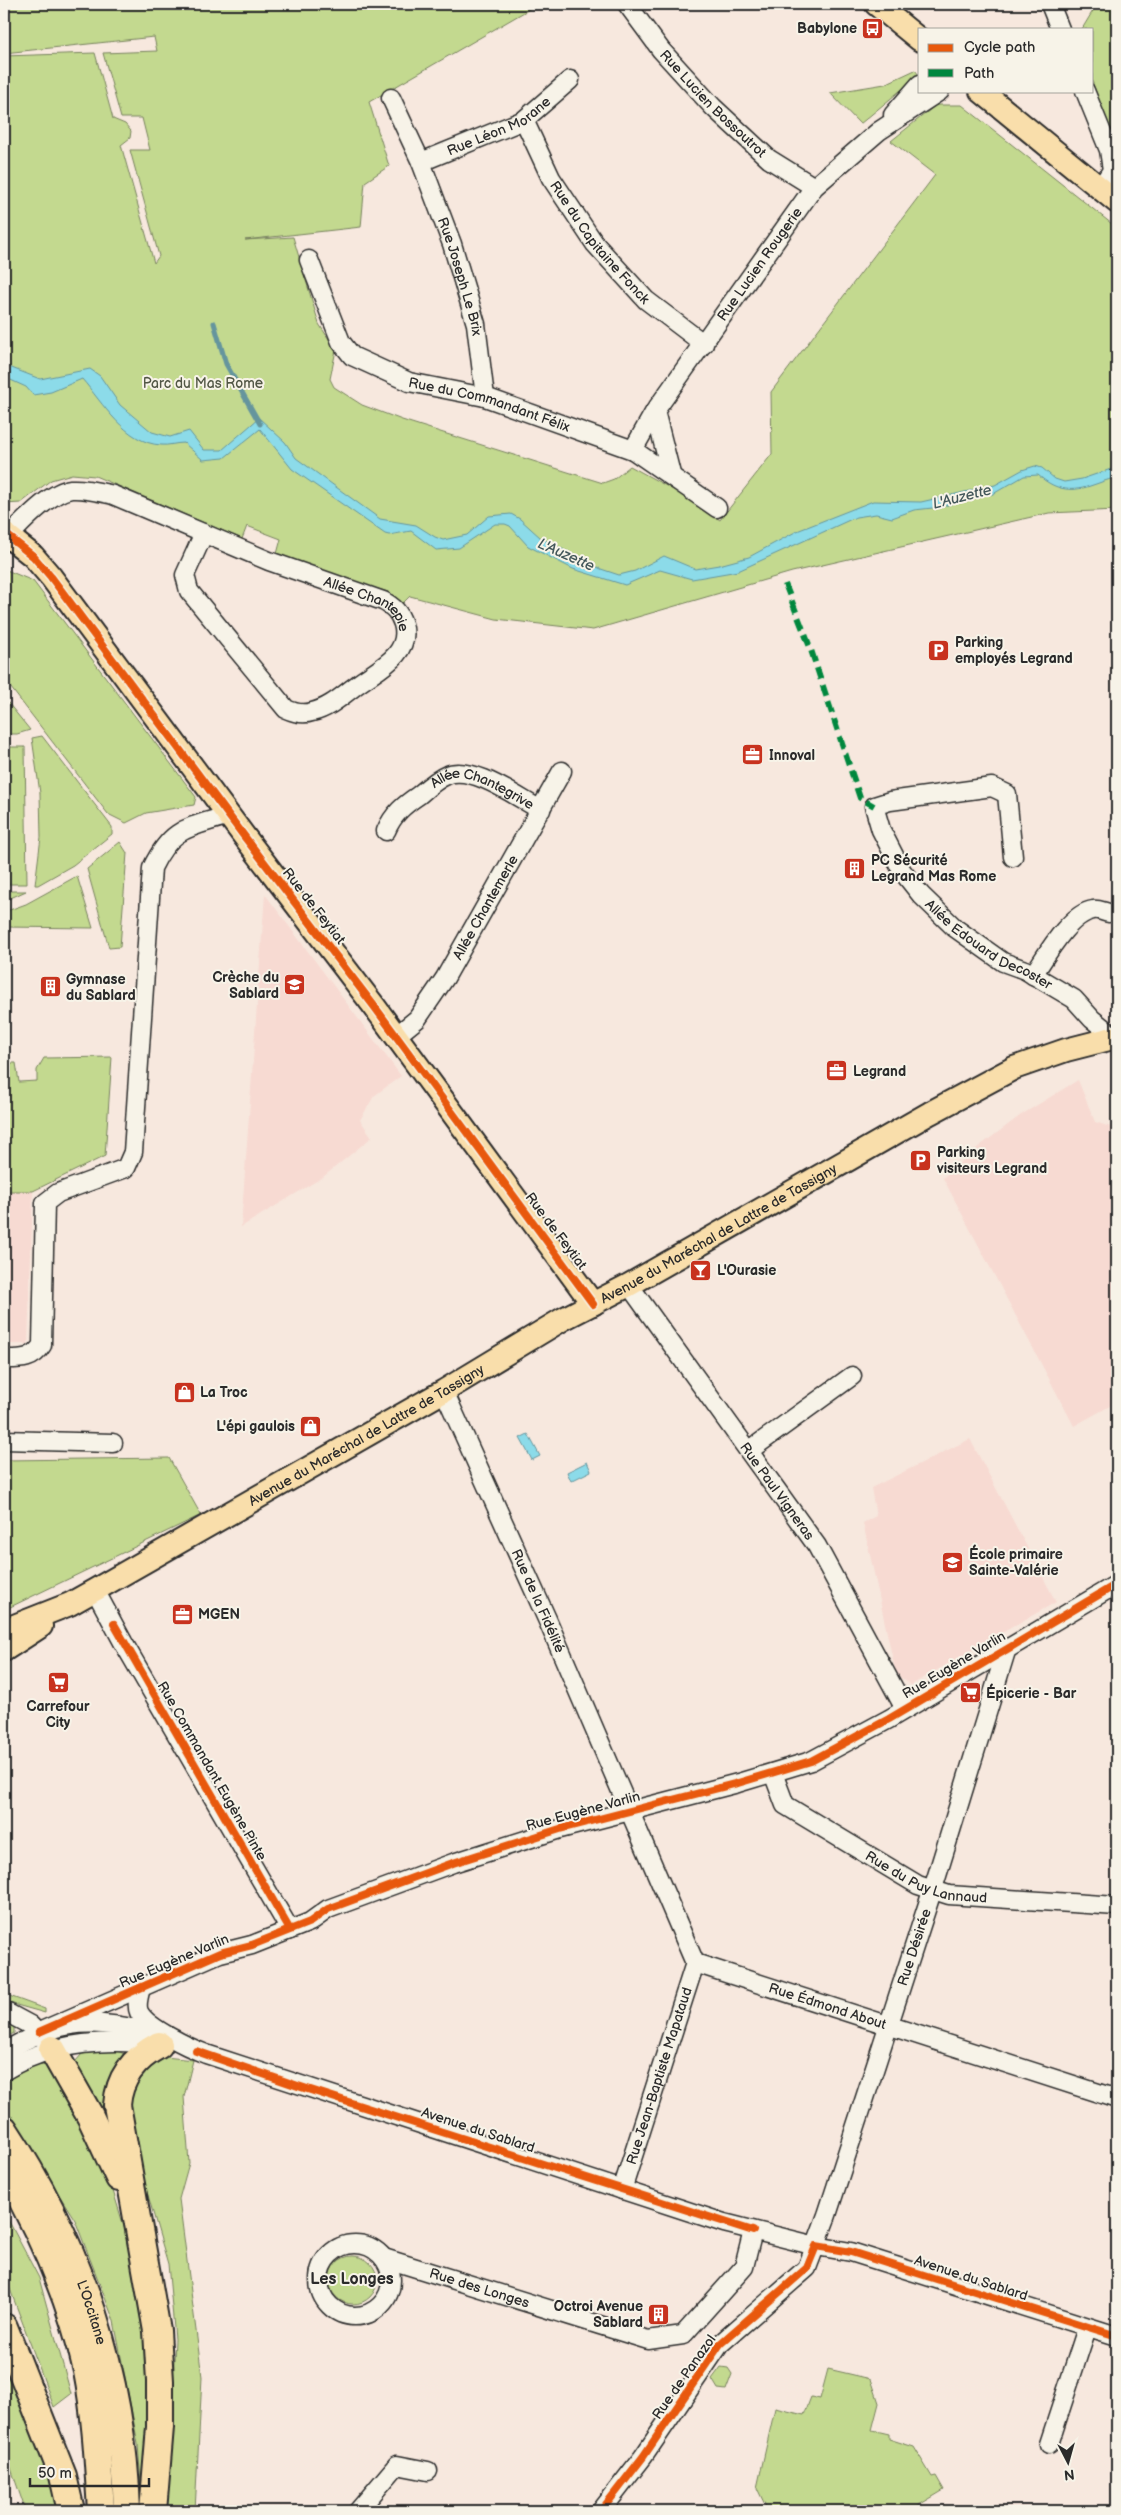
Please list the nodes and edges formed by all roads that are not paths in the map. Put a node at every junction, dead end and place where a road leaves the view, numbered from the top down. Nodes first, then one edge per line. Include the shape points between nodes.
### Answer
1 (627, 4) edge
2 (878, 4) edge
3 (918, 38) edge
4 (570, 80) dead end
5 (918, 86) edge
6 (938, 92) edge
7 (982, 92) edge
8 (1085, 92) edge
9 (391, 98) dead end
10 (524, 120) junction
11 (879, 130) junction
12 (421, 162) junction
13 (814, 187) junction
14 (1108, 195) edge
15 (309, 260) dead end
16 (704, 344) junction
17 (485, 397) junction
18 (655, 411) junction
19 (633, 450) junction
20 (671, 474) junction
21 (717, 508) dead end
22 (204, 533) junction
23 (6, 534) edge
24 (562, 771) dead end
25 (541, 810) junction
26 (229, 815) junction
27 (386, 831) dead end
28 (1013, 857) dead end
29 (1108, 913) dead end
30 (1033, 976) junction
31 (396, 1036) junction
32 (1116, 1038) edge
33 (629, 1285) junction
34 (594, 1304) junction
35 (4, 1359) edge
36 (852, 1376) dead end
37 (444, 1391) junction
38 (4, 1440) edge
39 (113, 1443) dead end
40 (750, 1450) junction
41 (1117, 1584) edge
42 (95, 1590) junction
43 (70, 1604) junction
44 (4, 1630) edge
45 (1007, 1648) junction
46 (4, 1650) edge
47 (905, 1709) junction
48 (773, 1773) junction
49 (629, 1812) junction
50 (932, 1891) junction
51 (1117, 1906) edge
52 (290, 1930) junction
53 (695, 1963) junction
54 (141, 1988) junction
55 (4, 2011) edge
56 (888, 2025) junction
57 (163, 2040) junction
58 (46, 2041) junction
59 (4, 2052) edge
60 (4, 2071) edge
61 (1117, 2099) edge
62 (4, 2129) edge
63 (4, 2167) edge
64 (622, 2190) junction
65 (753, 2231) junction
66 (816, 2246) junction
67 (143, 2253) junction
68 (384, 2258) junction
69 (4, 2327) edge
70 (1087, 2328) junction
71 (1117, 2336) edge
72 (1049, 2444) dead end
73 (428, 2471) dead end
74 (71, 2511) edge
75 (101, 2511) edge
76 (127, 2511) edge
77 (153, 2511) edge
78 (358, 2511) edge
79 (602, 2511) edge

1 - 13 street, Rue Lucien Bossoutrot via 661,50 713,107 769,159
2 - 3 main road
4 - 10 street, Rue Léon Morane
5 - 11 street, Rue Lucien Rougerie
6 - 11 street, Rue Lucien Rougerie
7 - 14 main road
8 - 14 street via 1109,150 1112,170
9 - 12 street, Rue Joseph Le Brix
10 - 12 street, Rue Léon Morane
10 - 16 street, Rue du Capitaine Fonck via 551,178 594,244 646,300
11 - 13 street, Rue Lucien Rougerie
12 - 17 street, Rue Joseph Le Brix via 452,244 476,324
13 - 16 street, Rue Lucien Rougerie
15 - 17 street, Rue du Commandant Félix via 341,342 352,356 409,382
16 - 18 street, Rue Lucien Rougerie
17 - 19 street, Rue du Commandant Félix
18 - 19 street, Rue Lucien Rougerie
18 - 20 street
19 - 20 street, Rue du Commandant Félix
20 - 21 street, Rue du Commandant Félix
22 - 22 street, Allée Chantepie via 269,561 392,606 404,628 401,649 386,664 324,708 302,714 286,709 189,591 185,575
22 - 23 street, Allée Chantepie via 113,495 69,489 44,503
23 - 26 main road, Rue de Feytiat via 33,556 51,577
24 - 25 street, Allée Chantemerle
25 - 27 street, Allée Chantegrive via 476,775 462,772 448,774 407,803 395,813
25 - 31 street, Allée Chantemerle via 445,978 417,1019
26 - 31 main road, Rue de Feytiat
26 - 35 street via 179,831 161,848 152,868 131,1157 126,1168 58,1193 45,1203 42,1345 30,1357
28 - 30 street, Allée Edouard Decoster via 1007,794 992,787 890,800 874,806 881,830 902,871 921,895 978,946
29 - 30 street via 1096,910 1083,913 1072,922
30 - 32 street, Allée Edouard Decoster via 1074,999
31 - 34 main road, Rue de Feytiat
32 - 33 main road, Avenue du Maréchal de Lattre de Tassigny via 1066,1050 1014,1068 888,1136
33 - 34 main road, Avenue du Maréchal de Lattre de Tassigny
33 - 40 street, Rue Paul Vigneras
34 - 37 main road, Avenue du Maréchal de Lattre de Tassigny via 563,1319
36 - 40 street
37 - 42 main road, Avenue du Maréchal de Lattre de Tassigny
37 - 49 street, Rue de la Fidélité via 543,1610
38 - 39 street
40 - 47 street, Rue Paul Vigneras via 817,1546
41 - 45 street, Rue Eugène Varlin
42 - 43 main road, Avenue du Maréchal de Lattre de Tassigny
42 - 52 street, Rue Commandant Eugène Pinte
43 - 44 main road, Avenue du Maréchal de Lattre de Tassigny
43 - 46 main road, Avenue du Maréchal de Lattre de Tassigny
45 - 47 street, Rue Eugène Varlin
45 - 50 street, Rue Désirée
47 - 48 street, Rue Eugène Varlin via 830,1752
48 - 49 street, Rue Eugène Varlin
48 - 50 street, Rue du Puy Lannaud via 785,1805 918,1886
49 - 52 street, Rue Eugène Varlin via 560,1829 454,1862 328,1909 310,1922
49 - 53 street
50 - 51 street, Rue du Puy Lannaud via 949,1895
50 - 56 street, Rue Désirée
52 - 54 street, Rue Eugène Varlin via 220,1953
53 - 56 street, Rue Édmond About
53 - 64 street, Rue Jean-Baptiste Mapataud
54 - 57 street, Avenue du Sablard via 139,2012
54 - 58 street, Rue Eugène Varlin
55 - 58 street
56 - 61 street, Rue Édmond About
56 - 66 street, Rue Désirée
57 - 58 street, Avenue du Sablard
57 - 64 street, Avenue du Sablard
57 - 67 highway via 131,2067 122,2079 118,2093 117,2105
58 - 59 street, Avenue du Sablard
58 - 60 street, Avenue du Sablard
58 - 67 highway via 105,2146
62 - 76 highway, L'Occitane via 26,2162 56,2219 92,2311 116,2408
63 - 75 highway, L'Occitane via 50,2259 75,2329 96,2431
64 - 65 street, Avenue du Sablard
65 - 66 street, Avenue du Sablard
65 - 68 street, Rue des Longes via 744,2267 683,2335 648,2340
66 - 70 street, Avenue du Sablard via 851,2252
66 - 79 street, Rue de Panazol via 807,2268 720,2344
67 - 77 highway via 157,2331 160,2380 160,2427
68 - 68 street, Rue des Longes via 365,2245 348,2245 332,2252 320,2271 321,2294 338,2312 350,2316 374,2312 386,2298 392,2281
69 - 74 highway via 63,2476
70 - 71 street, Avenue du Sablard
70 - 72 street
73 - 78 street via 397,2465

